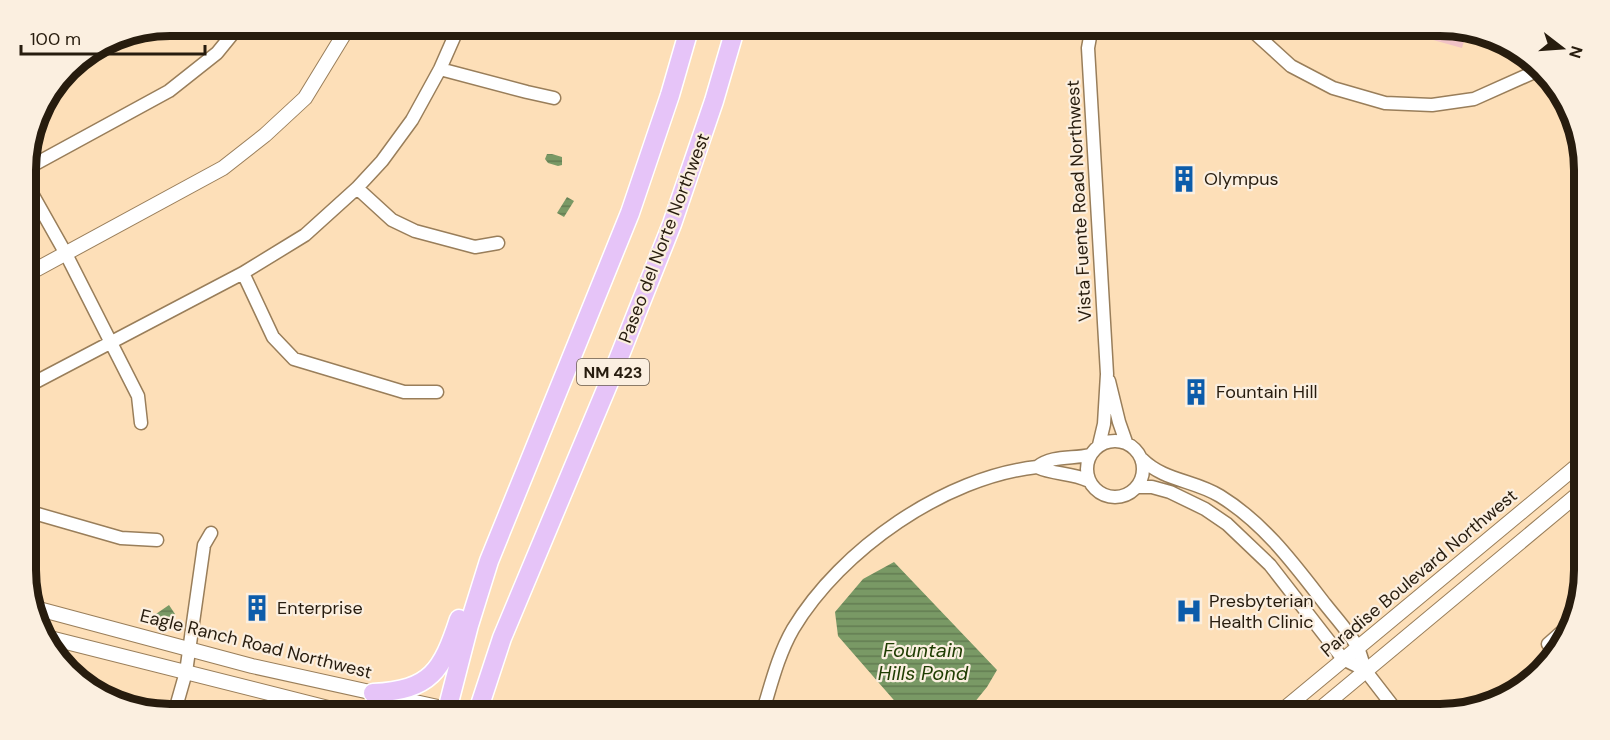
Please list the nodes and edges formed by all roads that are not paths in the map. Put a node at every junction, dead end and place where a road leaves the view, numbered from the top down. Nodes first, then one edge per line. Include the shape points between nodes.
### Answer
1 (231, 36) edge
2 (343, 36) edge
3 (455, 36) edge
4 (687, 36) edge
5 (733, 36) edge
6 (1090, 36) edge
7 (1258, 36) edge
8 (440, 69) junction
9 (1532, 73) edge
10 (554, 98) dead end
11 (36, 164) edge
12 (357, 189) junction
13 (36, 201) edge
14 (498, 243) dead end
15 (66, 254) junction
16 (36, 270) edge
17 (243, 273) junction
18 (111, 342) junction
19 (1107, 374) junction
20 (36, 382) edge
21 (437, 392) dead end
22 (141, 423) dead end
23 (1126, 442) junction
24 (1099, 445) junction
25 (1090, 455) junction
26 (1142, 459) junction
27 (1037, 466) junction
28 (1574, 468) edge
29 (1089, 481) junction
30 (1137, 487) junction
31 (1574, 497) edge
32 (36, 514) edge
33 (504, 522) junction
34 (211, 533) dead end
35 (157, 540) dead end
36 (43, 610) edge
37 (56, 639) edge
38 (1357, 647) junction
39 (189, 649) junction
40 (1343, 659) junction
41 (1365, 670) junction
42 (186, 672) junction
43 (373, 693) junction
44 (177, 704) edge
45 (312, 704) edge
46 (416, 704) edge
47 (449, 704) edge
48 (480, 704) edge
49 (765, 704) edge
50 (1290, 704) edge
51 (1326, 704) edge
52 (1391, 704) edge

1 - 11 street via 217,53 169,92
2 - 15 street via 305,98 265,135 223,168
3 - 8 street
4 - 33 main road, NM 423 via 630,213
5 - 48 main road, Paseo del Norte Northwest / NM 423 via 672,224 502,638
6 - 19 street, Vista Fuente Road Northwest
7 - 9 street via 1291,66 1333,88 1385,103 1432,105 1474,99
8 - 10 street
8 - 12 street via 412,120
12 - 14 street via 392,220 415,231 475,247
12 - 17 street via 305,235
13 - 15 street
15 - 16 street
15 - 18 street
17 - 18 street
17 - 21 street via 273,338 294,359 404,392
18 - 20 street
18 - 22 street via 138,396
19 - 23 street, Vista Fuente Road Northwest
19 - 24 street, Vista Fuente Road Northwest
23 - 24 street via 1112,440
23 - 26 street
24 - 25 street
25 - 27 street via 1053,458
25 - 29 street
26 - 30 street via 1142,478
26 - 38 street via 1166,476 1215,493 1254,521 1284,552
27 - 29 street
27 - 49 street via 958,488 910,514 864,550 818,595 792,631
28 - 38 street, Paradise Boulevard Northwest
29 - 30 street via 1100,493 1116,497
30 - 40 street via 1161,489 1193,503 1238,533 1270,565
31 - 41 street
32 - 35 street via 121,538
33 - 43 main road via 475,574 441,662 426,679 411,688
33 - 47 main road, NM 423 via 478,593
34 - 39 street via 204,545
36 - 39 street, Eagle Ranch Road Northwest
37 - 42 street
38 - 40 street, Paradise Boulevard Northwest
38 - 41 street
39 - 42 street
39 - 43 street, Eagle Ranch Road Northwest
40 - 41 street
40 - 50 street, Paradise Boulevard Northwest
41 - 51 street
41 - 52 street
42 - 44 street
42 - 45 street
43 - 46 street, Eagle Ranch Road Northwest

